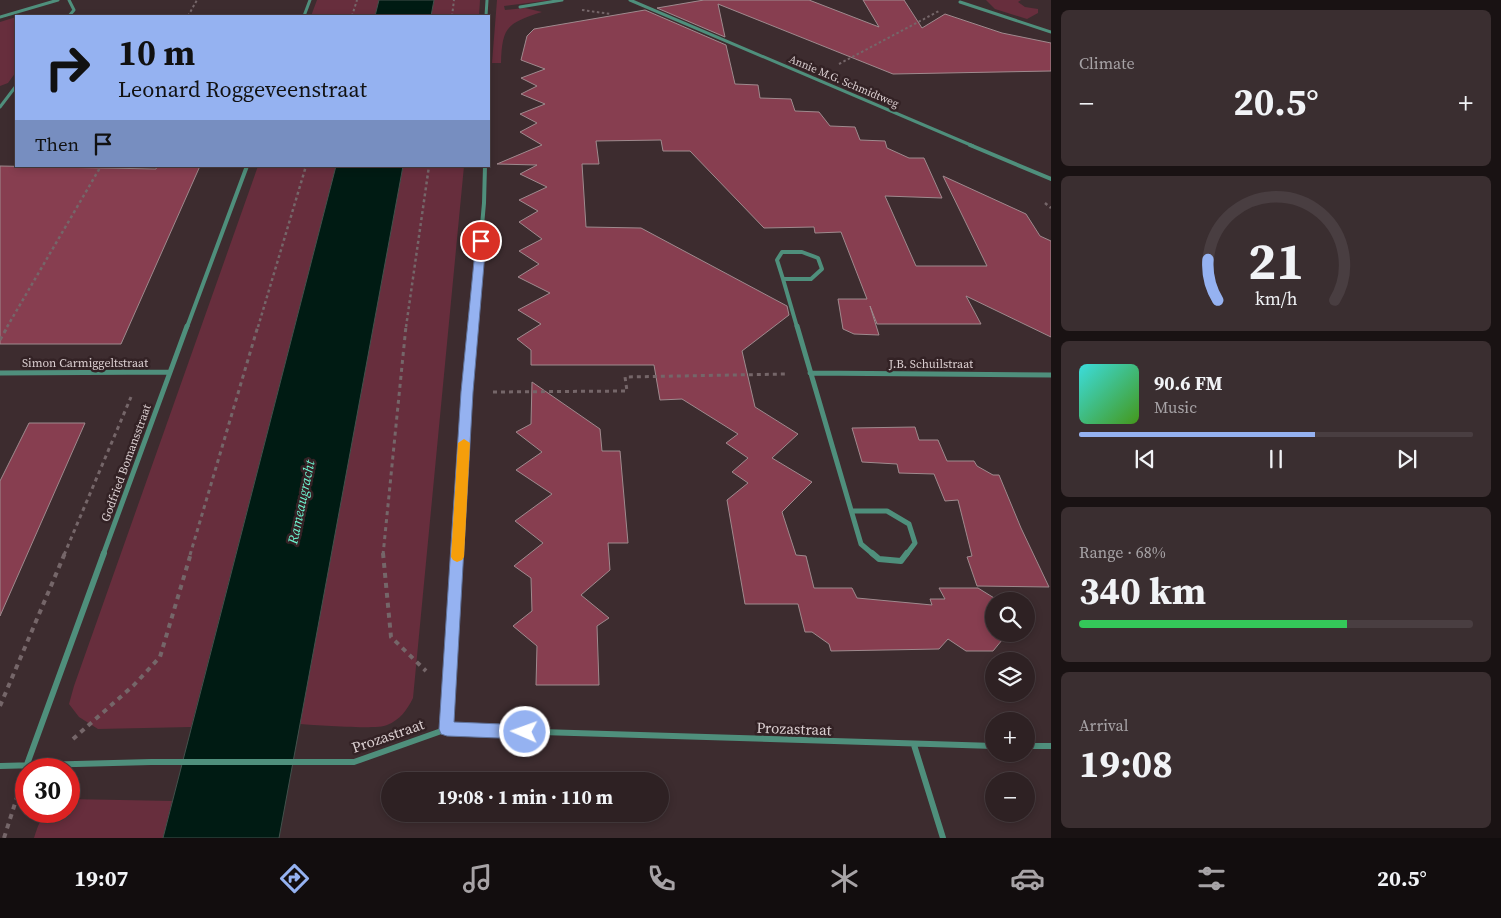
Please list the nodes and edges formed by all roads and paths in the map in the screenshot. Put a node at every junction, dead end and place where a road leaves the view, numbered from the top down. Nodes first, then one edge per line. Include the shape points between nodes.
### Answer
1 (58, 0) edge
2 (69, 0) edge
3 (197, 0) edge
4 (310, 0) edge
5 (357, 0) edge
6 (454, 0) edge
7 (487, 0) edge
8 (562, 0) edge
9 (630, 0) edge
10 (962, 1) edge
11 (520, 6) dead end
12 (70, 15) edge
13 (189, 15) edge
14 (304, 15) edge
15 (352, 15) edge
16 (452, 15) edge
17 (486, 15) edge
18 (0, 17) edge
19 (1051, 32) edge
20 (814, 78) junction
21 (15, 87) edge
22 (0, 97) edge
23 (8, 97) junction
24 (0, 107) edge
25 (100, 167) edge
26 (248, 167) edge
27 (306, 167) edge
28 (429, 167) edge
29 (485, 167) edge
30 (1051, 179) edge
31 (782, 279) junction
32 (0, 340) edge
33 (141, 372) junction
34 (170, 372) junction
35 (0, 373) edge
36 (810, 373) junction
37 (1051, 375) edge
38 (467, 392) junction
39 (852, 511) junction
40 (449, 695) junction
41 (0, 706) edge
42 (447, 729) junction
43 (914, 745) junction
44 (985, 746) edge
45 (1035, 746) edge
46 (1051, 746) edge
47 (29, 758) edge
48 (51, 758) edge
49 (80, 765) edge
50 (0, 766) edge
51 (15, 767) edge
52 (15, 802) edge
53 (4, 838) edge
54 (943, 838) edge

1 - 18 street
2 - 12 street via 74,10
3 - 13 path
4 - 14 street
5 - 15 path
6 - 16 path
7 - 17 street
8 - 11 street
9 - 20 street, Annie M.G. Schmidtweg
10 - 19 street
10 - 20 path
20 - 30 street, Annie M.G. Schmidtweg
21 - 23 street
22 - 23 street
23 - 24 street
25 - 32 path
26 - 34 street, Godfried Bomansstraat
27 - 48 path via 160,657 134,685
28 - 40 path via 409,297 383,552 391,637
29 - 38 street
31 - 31 street via 811,279 822,268 818,258 802,252 782,252 777,260
31 - 36 street
33 - 34 street, Simon Carmiggeltstraat
33 - 35 street, Simon Carmiggeltstraat
33 - 41 path
34 - 47 street, Godfried Bomansstraat
36 - 37 street, J.B. Schuilstraat
36 - 38 path via 625,377 627,391
36 - 39 street
38 - 40 street
39 - 39 street via 887,512 909,524 916,543 901,561 879,559 861,544
40 - 42 street
42 - 43 street, Prozastraat
42 - 49 street, Prozastraat via 354,762
43 - 44 street, Prozastraat
43 - 54 street
45 - 46 street
50 - 51 street, Prozastraat
52 - 53 path

